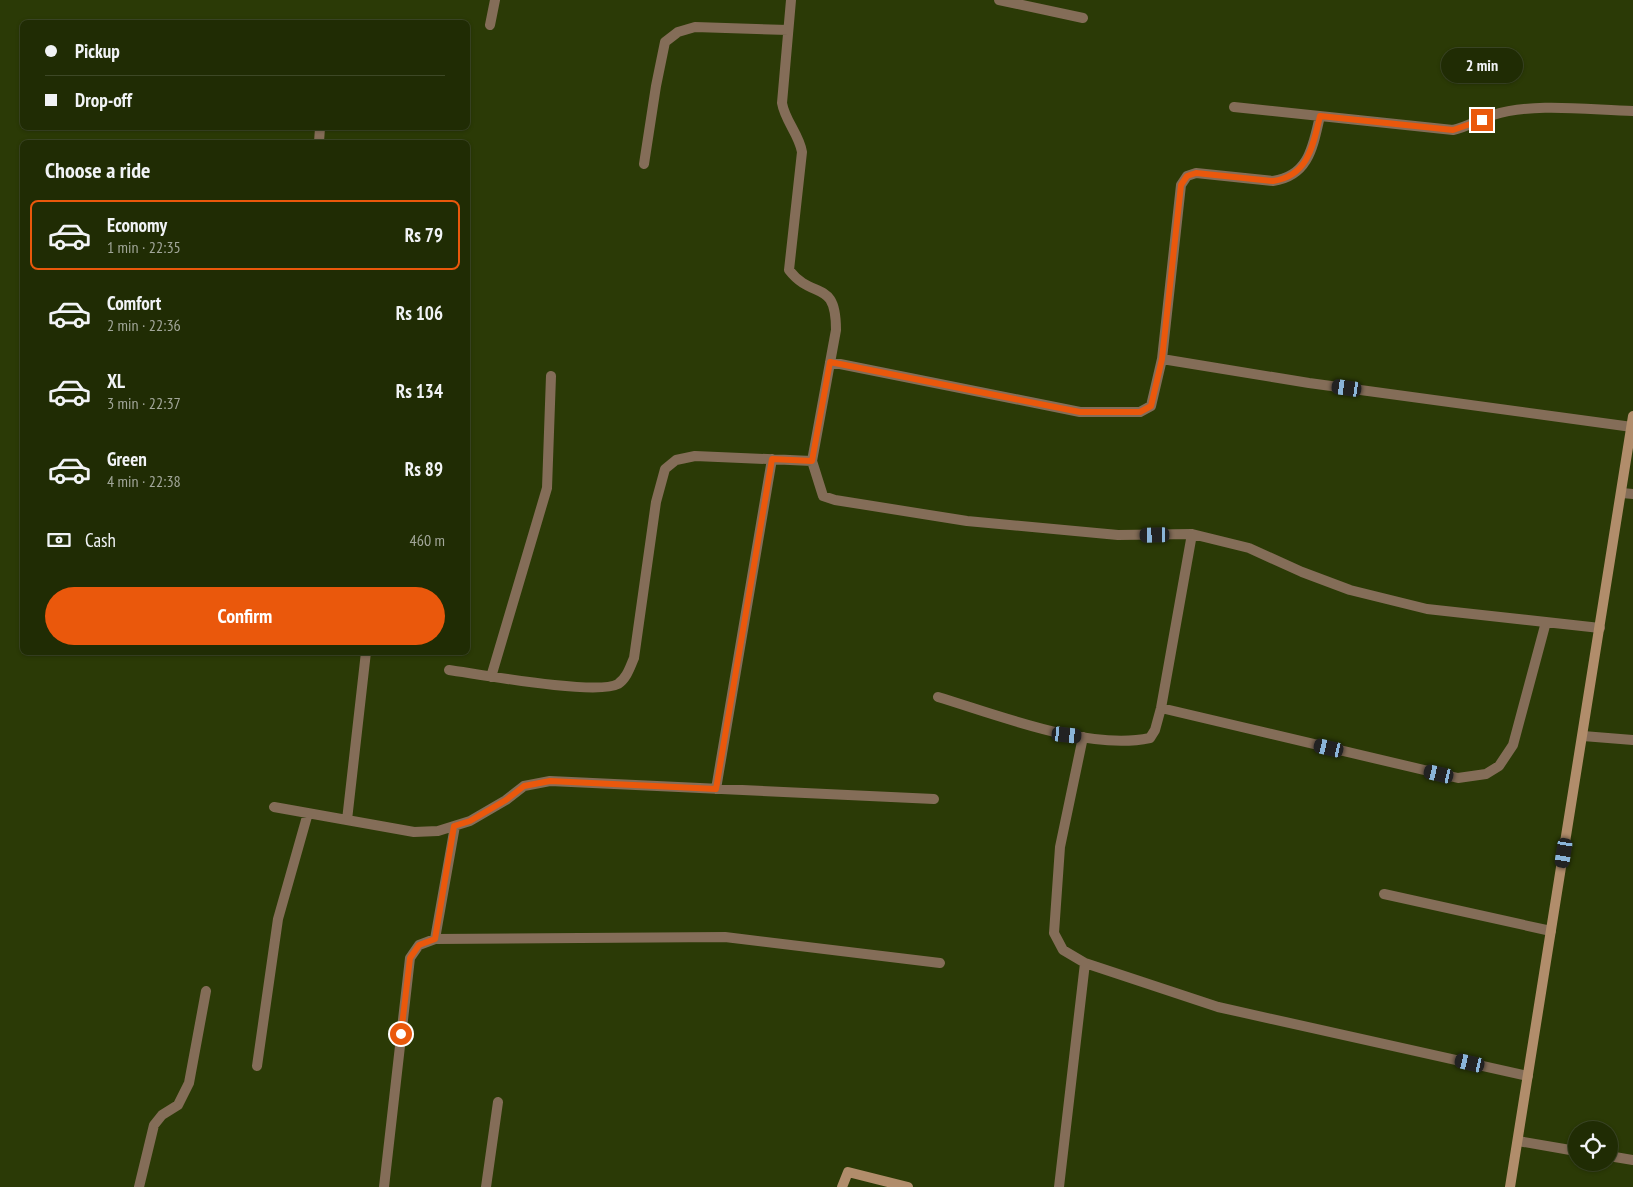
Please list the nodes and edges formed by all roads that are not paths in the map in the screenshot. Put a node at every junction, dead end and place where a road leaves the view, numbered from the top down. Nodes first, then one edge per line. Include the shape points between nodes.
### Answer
1 (495, 0) edge
2 (790, 0) edge
3 (999, 0) edge
4 (1083, 18) dead end
5 (490, 25) dead end
6 (788, 30) junction
7 (1234, 107) dead end
8 (1633, 111) edge
9 (1320, 116) junction
10 (644, 164) dead end
11 (1162, 359) junction
12 (830, 362) junction
13 (551, 376) dead end
14 (1632, 422) edge
15 (772, 459) junction
16 (812, 461) junction
17 (1622, 494) junction
18 (1633, 494) edge
19 (1192, 534) junction
20 (1546, 622) junction
21 (1600, 628) junction
22 (366, 655) edge
23 (449, 670) dead end
24 (491, 677) junction
25 (938, 697) dead end
26 (1161, 708) junction
27 (1583, 736) junction
28 (1084, 737) junction
29 (1633, 740) edge
30 (716, 789) junction
31 (934, 799) dead end
32 (274, 807) dead end
33 (308, 813) junction
34 (347, 820) junction
35 (454, 826) junction
36 (1384, 894) dead end
37 (1551, 931) junction
38 (435, 939) junction
39 (940, 963) dead end
40 (1085, 963) junction
41 (206, 991) dead end
42 (258, 1066) dead end
43 (1528, 1076) junction
44 (498, 1102) dead end
45 (1518, 1141) junction
46 (1568, 1150) edge
47 (1618, 1158) edge
48 (1633, 1160) edge
49 (139, 1187) edge
50 (384, 1187) edge
51 (486, 1187) edge
52 (842, 1187) edge
53 (908, 1187) edge
54 (1059, 1187) edge
55 (1510, 1187) edge

1 - 5 street
2 - 6 street
3 - 4 street
6 - 10 street via 695,27 678,32 665,42
6 - 12 street via 782,103 800,140 802,152 789,270 796,279 830,298 836,309
7 - 9 street
8 - 9 street via 1536,109 1493,115 1471,126 1453,130
9 - 11 street via 1310,155 1285,179 1273,181 1196,173 1187,176 1181,185
11 - 12 street via 1151,406 1140,412 1080,412
11 - 14 street via 1309,383
12 - 16 street
13 - 24 street via 547,488
14 - 17 street
15 - 16 street
15 - 24 street via 695,456 676,460 665,469 656,502 634,658 618,684 535,684
15 - 30 street
16 - 19 street via 823,496 835,500 1014,526 1118,535
17 - 18 street
17 - 21 street
19 - 20 street via 1249,548 1350,590 1427,609
19 - 26 street
20 - 21 street
20 - 26 street via 1513,745 1499,766 1486,774 1458,778
21 - 27 street
22 - 34 street
23 - 24 street
25 - 28 street via 1067,735
26 - 28 street via 1150,738 1132,742
27 - 29 street
27 - 37 street
28 - 40 street via 1060,847 1054,933 1063,950
30 - 31 street
30 - 35 street via 550,781 524,786 470,821
32 - 33 street
33 - 34 street
33 - 42 street via 278,919
34 - 35 street via 414,832 438,831
35 - 38 street
36 - 37 street
37 - 43 street
38 - 39 street via 725,936
38 - 50 street via 419,945 410,958
40 - 43 street via 1218,1007
40 - 54 street
41 - 49 street via 189,1083 178,1105 162,1115 154,1125
43 - 45 street
44 - 51 street
45 - 46 street
45 - 55 street
47 - 48 street
52 - 53 street via 848,1172

